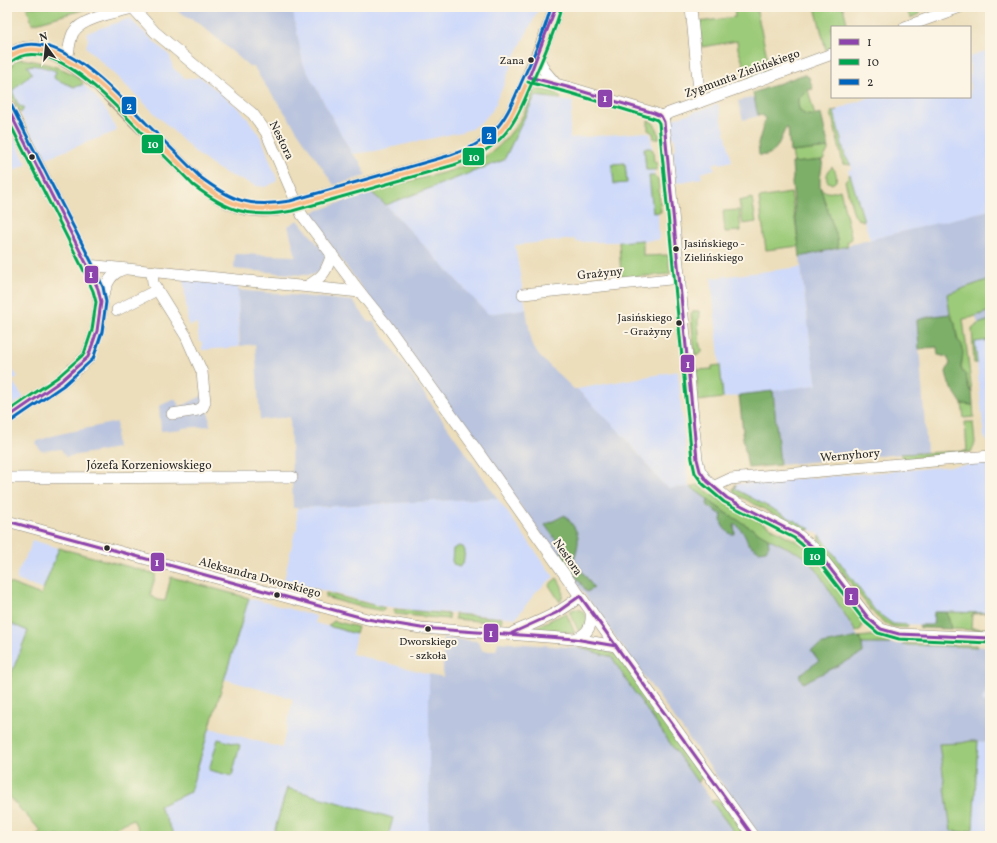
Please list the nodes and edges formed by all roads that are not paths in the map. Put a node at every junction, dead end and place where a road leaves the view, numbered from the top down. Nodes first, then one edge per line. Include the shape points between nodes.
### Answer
1 (556, 7) edge
2 (691, 7) edge
3 (960, 7) edge
4 (133, 8) edge
5 (908, 26) edge
6 (7, 47) edge
7 (39, 49) junction
8 (831, 54) edge
9 (538, 56) junction
10 (7, 60) edge
11 (67, 60) junction
12 (529, 77) junction
13 (555, 83) junction
14 (700, 102) junction
15 (7, 107) edge
16 (661, 116) junction
17 (332, 254) junction
18 (87, 265) junction
19 (124, 269) junction
20 (152, 272) junction
21 (680, 278) junction
22 (307, 286) junction
23 (157, 290) junction
24 (360, 292) junction
25 (523, 294) dead end
26 (101, 302) junction
27 (118, 310) dead end
28 (172, 414) dead end
29 (7, 418) edge
30 (990, 456) edge
31 (292, 477) dead end
32 (7, 478) edge
33 (713, 487) junction
34 (7, 521) edge
35 (580, 596) junction
36 (591, 611) junction
37 (510, 634) junction
38 (990, 638) edge
39 (575, 639) junction
40 (616, 646) junction
41 (753, 836) edge

1 - 9 main road
2 - 14 street
3 - 5 street
4 - 11 street via 89,20 79,26 72,36
4 - 17 street, Nestora via 155,32 253,114 266,132 302,215
6 - 7 main road via 22,45
7 - 10 main road via 20,51
7 - 11 main road
8 - 14 street, Zygmunta Zielińskiego
9 - 12 main road
9 - 13 street via 544,70
11 - 12 main road, bridge via 100,85 209,191 233,204 266,210 291,206 465,156 478,149 505,125
12 - 13 street
13 - 16 street
14 - 16 street, Zygmunta Zielińskiego
15 - 18 main road
16 - 21 street via 666,133
17 - 22 street via 326,271
17 - 24 street, Nestora
18 - 19 street
18 - 26 main road
19 - 20 street
19 - 26 street via 109,280
20 - 22 street
20 - 23 street
21 - 25 street, Grażyny
21 - 33 street via 697,459 700,471
22 - 24 street
23 - 27 street
23 - 28 street via 186,336 202,372 205,402 203,407
24 - 35 street, Nestora via 385,323
26 - 29 main road via 97,331 88,357 56,385
30 - 33 street, Wernyhory via 730,479
31 - 32 street, Józefa Korzeniowskiego
33 - 38 street via 727,498 806,541 869,619 881,629 899,634
34 - 37 street, Aleksandra Dworskiego via 367,619 421,628
35 - 36 street, Nestora
35 - 37 street, Aleksandra Dworskiego via 564,609
36 - 39 street via 592,622 588,631
36 - 40 street, Nestora
37 - 39 street, Aleksandra Dworskiego
39 - 40 street, Aleksandra Dworskiego
40 - 41 street, Nestora

